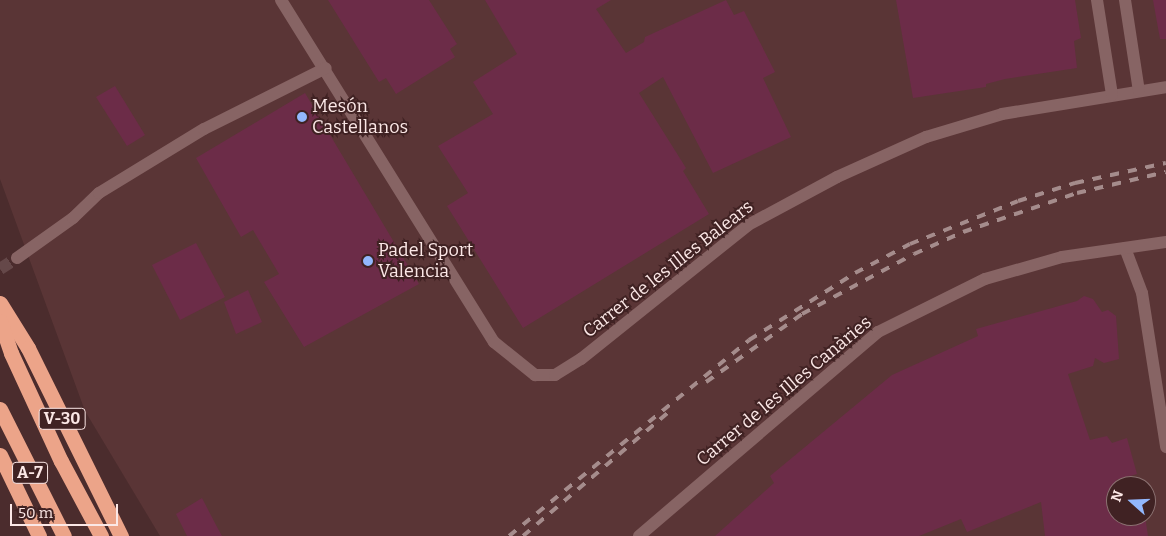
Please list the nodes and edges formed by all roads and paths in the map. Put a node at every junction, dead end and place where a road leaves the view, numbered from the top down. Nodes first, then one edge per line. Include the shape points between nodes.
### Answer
1 (282, 0) edge
2 (1097, 0) edge
3 (1125, 0) edge
4 (326, 68) junction
5 (1166, 87) edge
6 (1139, 91) junction
7 (1112, 95) junction
8 (1166, 242) edge
9 (1125, 248) junction
10 (17, 258) tunnel mouth
11 (0, 303) edge
12 (0, 321) edge
13 (0, 409) edge
14 (1166, 447) edge
15 (0, 455) edge
16 (39, 536) edge
17 (64, 536) edge
18 (101, 536) edge
19 (121, 536) edge
20 (639, 536) edge

1 - 4 street
2 - 7 street
3 - 6 street
4 - 7 street, Carrer de les Illes Balears via 494,342 535,375 554,375 581,359 748,225 837,177 926,137 1002,114
4 - 10 street via 204,129 99,193 73,218
5 - 6 street, Carrer de les Illes Balears
6 - 7 street, Carrer de les Illes Balears
8 - 9 street, Carrer de les Illes Canàries
9 - 14 street via 1142,293
9 - 20 street, Carrer de les Illes Canàries via 1062,257 985,279 878,332
11 - 19 highway, V-30 via 28,348
12 - 18 highway, A-7 via 61,461
13 - 17 highway, A-7
15 - 16 highway

